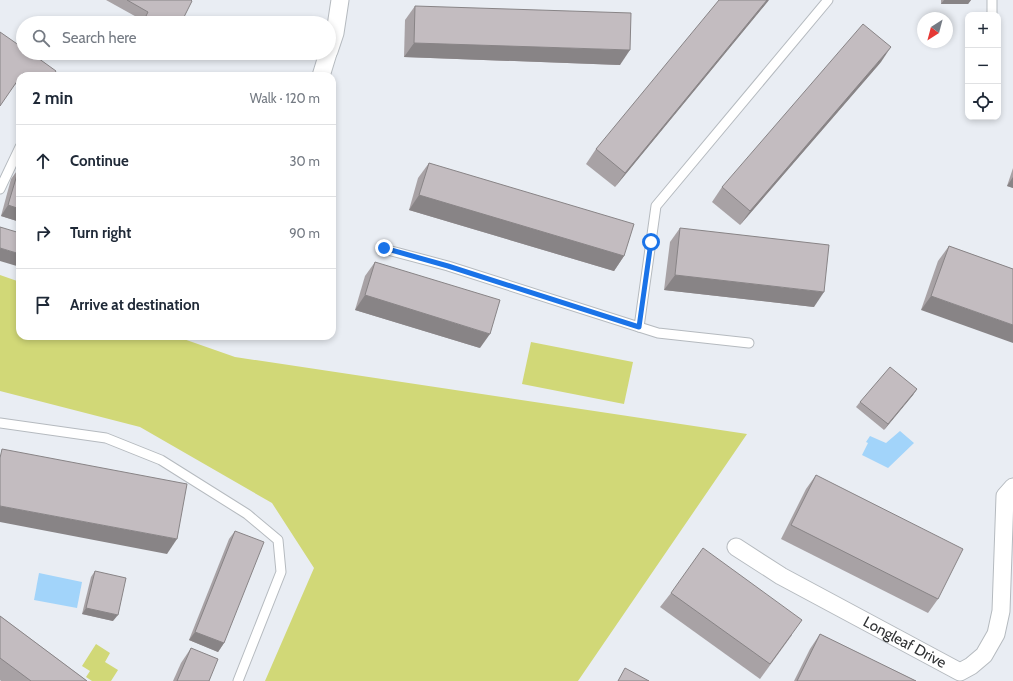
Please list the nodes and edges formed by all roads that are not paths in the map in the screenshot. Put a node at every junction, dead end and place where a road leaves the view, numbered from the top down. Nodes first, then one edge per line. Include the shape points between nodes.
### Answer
1 (340, 0) edge
2 (828, 0) edge
3 (992, 0) edge
4 (992, 12) edge
5 (336, 26) edge
6 (326, 60) edge
7 (322, 72) edge
8 (16, 155) edge
9 (0, 189) edge
10 (384, 248) dead end
11 (639, 327) junction
12 (749, 343) dead end
13 (0, 423) edge
14 (1013, 487) edge
15 (736, 547) dead end
16 (238, 681) edge

1 - 5 street
2 - 11 lane via 656,206
3 - 4 lane
6 - 7 street
8 - 9 lane
10 - 11 lane
11 - 12 lane via 658,333
13 - 16 lane via 106,438 161,460 247,514 278,540 281,572
14 - 15 street, Longleaf Drive via 1005,496 1002,611 996,634 984,655 960,672 781,576

